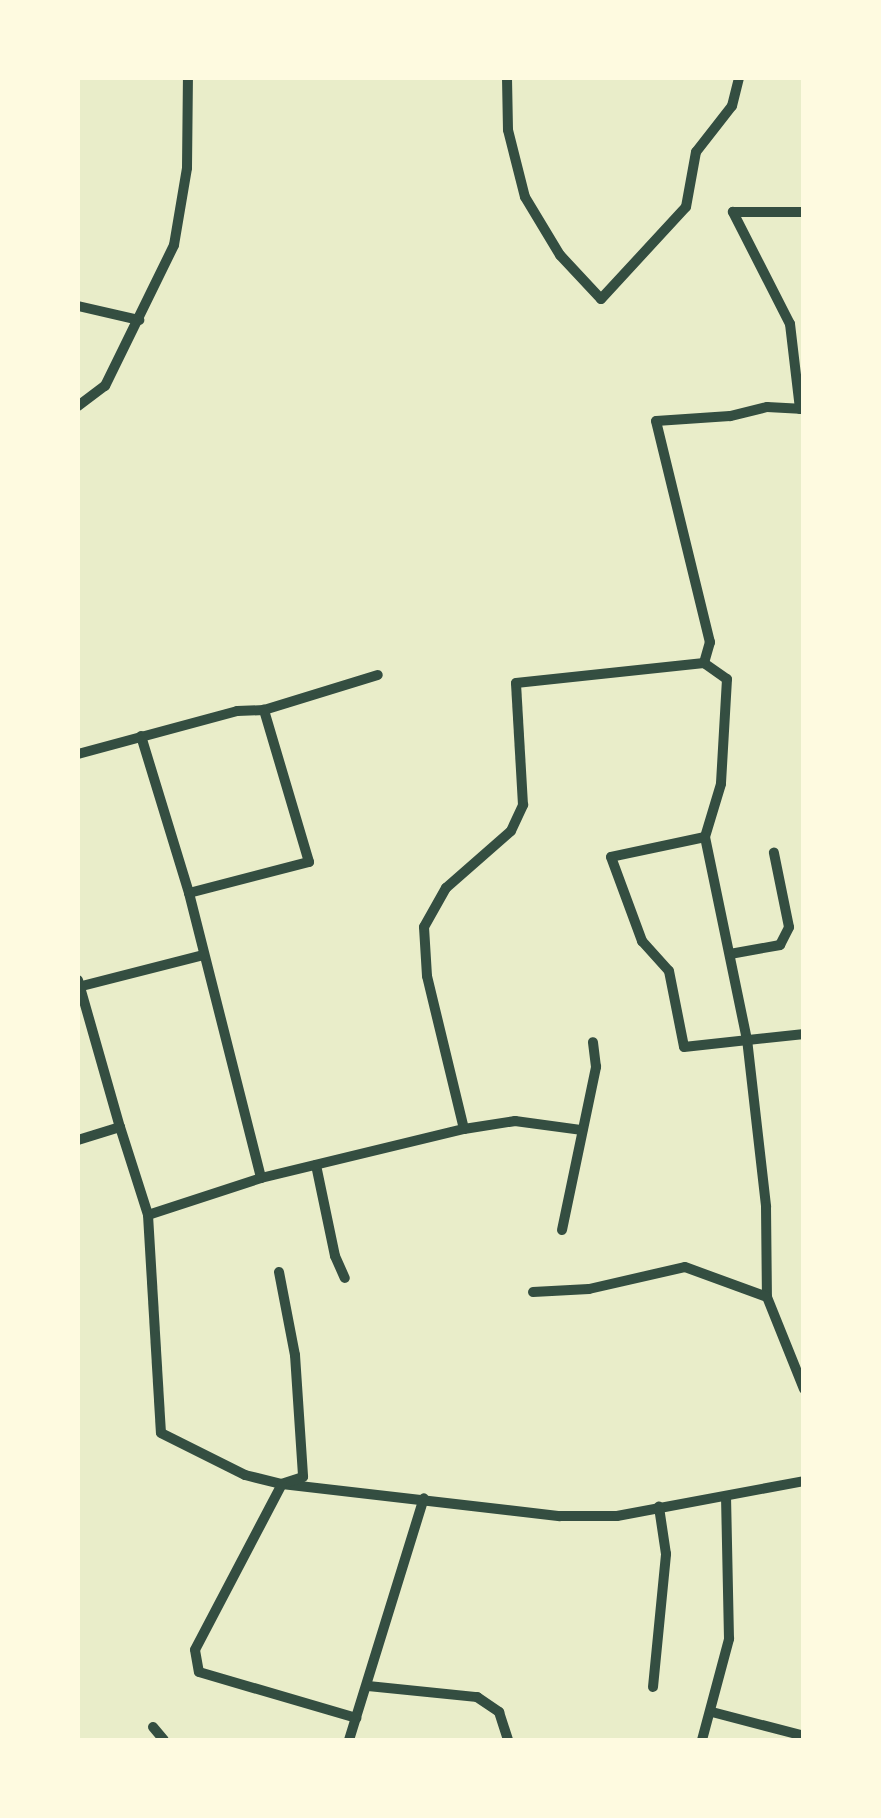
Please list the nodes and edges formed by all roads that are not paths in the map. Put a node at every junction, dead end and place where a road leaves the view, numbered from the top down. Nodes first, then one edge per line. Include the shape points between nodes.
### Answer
1 (188, 78) edge
2 (507, 78) edge
3 (740, 78) edge
4 (804, 212) edge
5 (78, 306) edge
6 (138, 320) junction
7 (78, 406) edge
8 (802, 409) edge
9 (704, 662) junction
10 (378, 676) dead end
11 (264, 710) junction
12 (140, 736) junction
13 (78, 754) edge
14 (705, 837) junction
15 (774, 853) dead end
16 (190, 892) junction
17 (730, 954) junction
18 (204, 955) junction
19 (78, 985) edge
20 (804, 1034) edge
21 (746, 1039) junction
22 (593, 1042) dead end
23 (120, 1127) junction
24 (464, 1129) junction
25 (582, 1130) junction
26 (78, 1140) edge
27 (316, 1165) junction
28 (261, 1178) junction
29 (148, 1215) junction
30 (562, 1230) dead end
31 (279, 1272) dead end
32 (345, 1278) dead end
33 (534, 1292) dead end
34 (768, 1297) junction
35 (804, 1388) edge
36 (804, 1481) edge
37 (282, 1484) junction
38 (726, 1497) junction
39 (424, 1498) junction
40 (659, 1506) junction
41 (368, 1686) junction
42 (652, 1687) dead end
43 (712, 1712) junction
44 (356, 1718) junction
45 (152, 1727) dead end
46 (804, 1736) edge
47 (164, 1740) edge
48 (349, 1740) edge
49 (508, 1740) edge
50 (702, 1740) edge

1 - 6 street via 188,168 174,245
2 - 3 street via 508,130 525,197 560,255 601,298 686,207 696,152 732,106
4 - 8 street via 733,212 790,324
5 - 6 street
6 - 7 street via 105,386
8 - 9 street via 767,406 656,421 710,642
9 - 14 street via 727,679 721,784
9 - 24 street via 516,683 523,805 511,831 446,888 424,927 427,976
10 - 11 street
11 - 12 street
11 - 16 street via 309,862
12 - 13 street
12 - 16 street
14 - 17 street
14 - 21 street via 611,857 642,941 669,970 684,1048
15 - 17 street via 789,927 780,945
16 - 18 street
17 - 21 street
18 - 19 street
18 - 28 street
19 - 23 street
20 - 21 street
21 - 34 street via 766,1208
22 - 25 street via 596,1067
23 - 26 street
23 - 29 street
24 - 25 street via 515,1121
24 - 27 street
25 - 30 street
27 - 28 street
27 - 32 street
28 - 29 street
29 - 37 street via 161,1433 246,1475
31 - 37 street via 295,1355 303,1477
33 - 34 street via 588,1289 685,1267
34 - 35 street
36 - 38 street
37 - 39 street
37 - 44 street via 195,1650 200,1672
38 - 40 street
38 - 43 street via 728,1639
39 - 40 street via 560,1516 618,1516
39 - 41 street
40 - 42 street via 666,1554
41 - 44 street
41 - 49 street via 476,1697 499,1712
43 - 46 street
43 - 50 street
44 - 48 street
45 - 47 street

